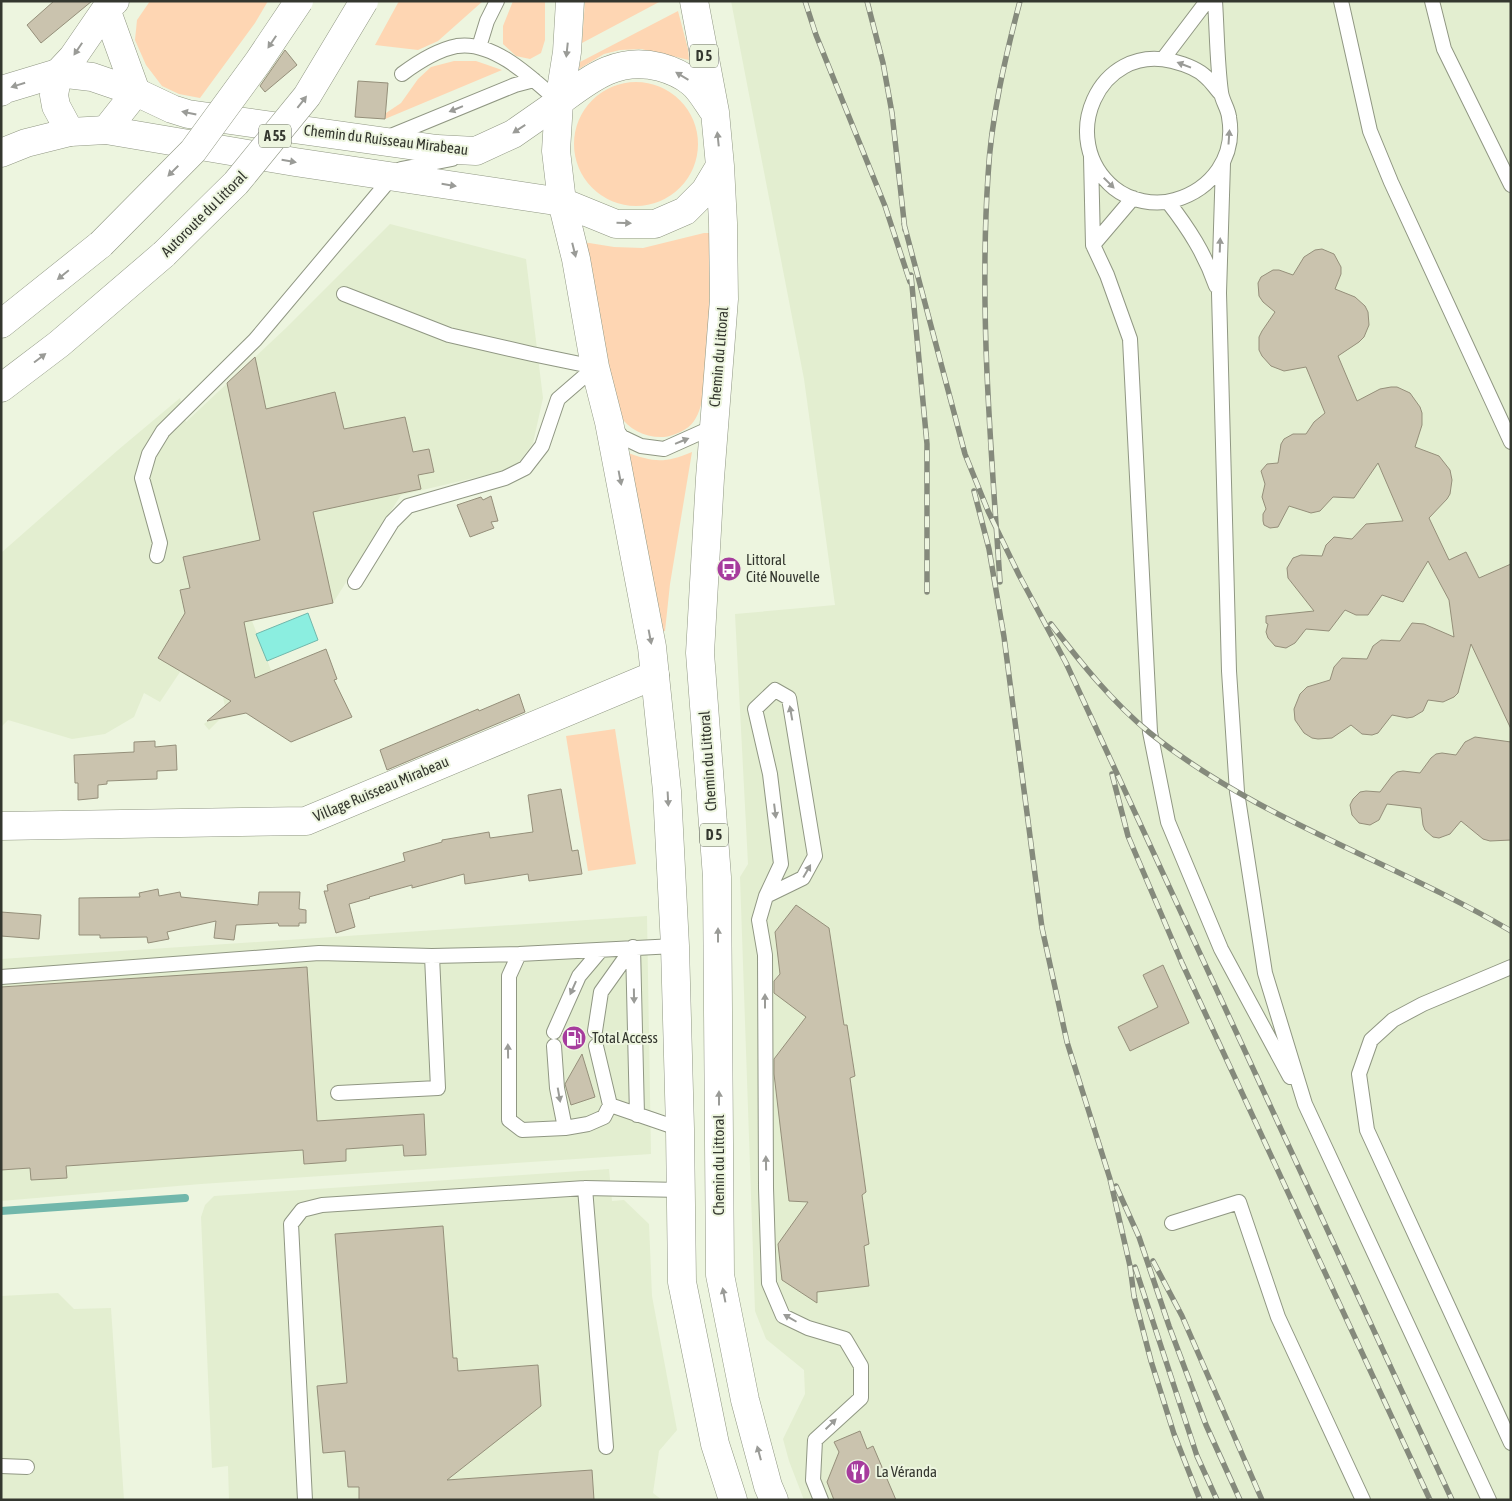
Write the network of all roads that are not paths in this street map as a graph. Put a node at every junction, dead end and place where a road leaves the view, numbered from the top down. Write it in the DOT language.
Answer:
graph roads {
  1 [pos="299,1"];
  2 [pos="364,1"];
  3 [pos="497,1"];
  4 [pos="570,1"];
  5 [pos="694,1"];
  6 [pos="1207,1"];
  7 [pos="1215,1"];
  8 [pos="1341,1"];
  9 [pos="1432,1"];
  10 [pos="110,5"];
  11 [pos="480,47"];
  12 [pos="1163,59"];
  13 [pos="58,73"];
  14 [pos="402,74"];
  15 [pos="534,80"];
  16 [pos="1,92"];
  17 [pos="136,92"];
  18 [pos="1221,94"];
  19 [pos="559,102"];
  20 [pos="715,112"];
  21 [pos="106,130"];
  22 [pos="70,132"];
  23 [pos="380,140"];
  24 [pos="476,151"];
  25 [pos="1,154"];
  26 [pos="1091,157"];
  27 [pos="1223,163"];
  28 [pos="720,166"];
  29 [pos="392,176"];
  30 [pos="1511,185"];
  31 [pos="1133,198"];
  32 [pos="562,202"];
  33 [pos="1168,202"];
  34 [pos="1093,245"];
  35 [pos="1218,293"];
  36 [pos="344,294"];
  37 [pos="1,324"];
  38 [pos="595,367"];
  39 [pos="1,388"];
  40 [pos="609,422"];
  41 [pos="713,427"];
  42 [pos="1511,442"];
  43 [pos="157,556"];
  44 [pos="355,582"];
  45 [pos="655,675"];
  46 [pos="1,826"];
  47 [pos="766,896"];
  48 [pos="675,946"];
  49 [pos="633,948"];
  50 [pos="601,950"];
  51 [pos="519,954"];
  52 [pos="432,956"];
  53 [pos="1507,972"];
  54 [pos="1,977"];
  55 [pos="595,1031"];
  56 [pos="554,1032"];
  57 [pos="554,1046"];
  58 [pos="596,1046"];
  59 [pos="338,1093"];
  60 [pos="1305,1104"];
  61 [pos="610,1105"];
  62 [pos="637,1115"];
  63 [pos="565,1128"];
  64 [pos="680,1129"];
  65 [pos="585,1188"];
  66 [pos="681,1190"];
  67 [pos="1172,1223"];
  68 [pos="1511,1443"];
  69 [pos="606,1447"];
  70 [pos="1,1466"];
  71 [pos="27,1467"];
  72 [pos="305,1500"];
  73 [pos="733,1500"];
  74 [pos="774,1500"];
  75 [pos="821,1500"];
  76 [pos="1363,1500"];
  77 [pos="1489,1500"];
  1 -- 37 [label="main road, one-way, bridge"];
  39 -- 2 [label="main road, Autoroute du Littoral / A 55, one-way, bridge"];
  3 -- 11 [label="lane"];
  4 -- 19 [label="main road, one-way"];
  5 -- 20 [label="main road, D 5"];
  6 -- 12 [label="lane"];
  7 -- 18 [label="lane"];
  8 -- 42 [label="lane"];
  9 -- 30 [label="lane"];
  10 -- 13 [label="main road, one-way"];
  10 -- 17 [label="main road"];
  11 -- 14 [label="lane"];
  11 -- 15 [label="lane"];
  18 -- 12 [label="lane, one-way"];
  12 -- 26 [label="lane"];
  13 -- 16 [label="main road, Chemin du Ruisseau Mirabeau, one-way"];
  13 -- 17 [label="main road, Chemin du Ruisseau Mirabeau"];
  13 -- 22 [label="main road"];
  15 -- 19 [label="lane"];
  15 -- 23 [label="lane, one-way"];
  17 -- 21 [label="main road"];
  23 -- 17 [label="main road, Chemin du Ruisseau Mirabeau, one-way"];
  27 -- 18 [label="lane, one-way"];
  20 -- 19 [label="main road, one-way"];
  19 -- 24 [label="main road, Chemin du Ruisseau Mirabeau, one-way"];
  19 -- 32 [label="main road"];
  28 -- 20 [label="main road, one-way"];
  21 -- 22 [label="main road"];
  21 -- 29 [label="main road, one-way"];
  22 -- 25 [label="main road"];
  23 -- 24 [label="main road, Chemin du Ruisseau Mirabeau"];
  24 -- 29 [label="lane"];
  26 -- 31 [label="lane, one-way"];
  26 -- 34 [label="lane"];
  27 -- 33 [label="lane"];
  35 -- 27 [label="lane, one-way"];
  32 -- 28 [label="main road, one-way"];
  28 -- 41 [label="main road, Chemin du Littoral / D 5"];
  29 -- 32 [label="main road, one-way"];
  29 -- 43 [label="lane"];
  31 -- 33 [label="lane"];
  31 -- 34 [label="lane"];
  32 -- 38 [label="main road, one-way"];
  33 -- 35 [label="lane"];
  34 -- 60 [label="lane"];
  35 -- 60 [label="lane"];
  36 -- 38 [label="lane"];
  38 -- 40 [label="main road"];
  38 -- 44 [label="lane"];
  40 -- 41 [label="lane, one-way"];
  40 -- 45 [label="main road, one-way"];
  74 -- 41 [label="main road, Chemin du Littoral / D 5, one-way"];
  45 -- 46 [label="main road, Village Ruisseau Mirabeau"];
  45 -- 48 [label="main road, one-way"];
  47 -- 47 [label="lane, one-way"];
  75 -- 47 [label="lane, one-way"];
  48 -- 49 [label="lane"];
  48 -- 64 [label="main road"];
  49 -- 50 [label="lane"];
  49 -- 55 [label="lane"];
  49 -- 62 [label="lane, one-way"];
  50 -- 51 [label="lane"];
  50 -- 56 [label="lane, one-way"];
  51 -- 52 [label="lane"];
  63 -- 51 [label="lane, one-way"];
  52 -- 54 [label="lane"];
  52 -- 59 [label="lane"];
  53 -- 68 [label="lane"];
  57 -- 63 [label="lane, one-way"];
  58 -- 61 [label="lane"];
  60 -- 77 [label="lane"];
  61 -- 62 [label="lane"];
  61 -- 63 [label="lane"];
  62 -- 64 [label="lane"];
  64 -- 66 [label="main road"];
  65 -- 66 [label="lane"];
  65 -- 69 [label="lane"];
  65 -- 72 [label="lane"];
  66 -- 73 [label="main road"];
  67 -- 76 [label="lane"];
  70 -- 71 [label="lane"];
}
